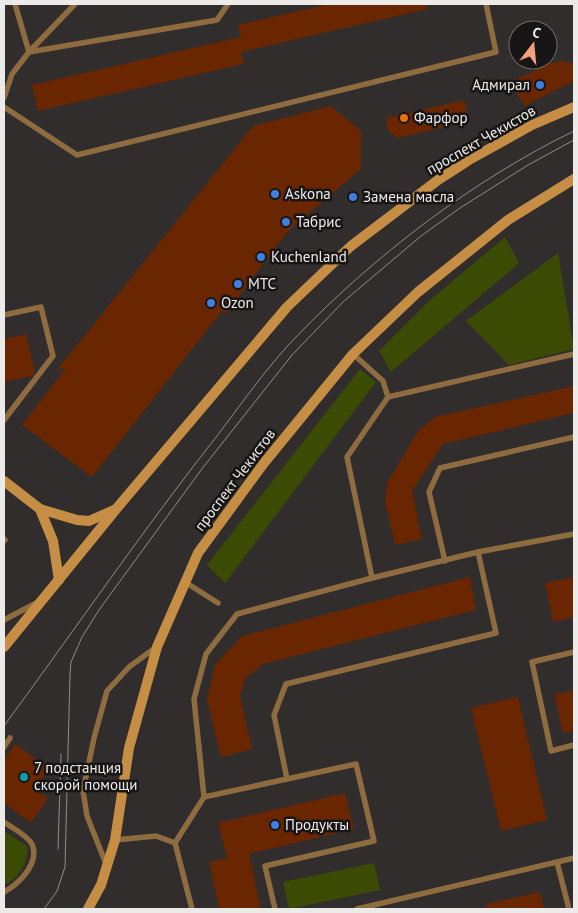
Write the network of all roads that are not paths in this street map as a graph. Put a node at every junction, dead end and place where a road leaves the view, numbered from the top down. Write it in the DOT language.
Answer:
graph roads {
  1 [pos="15,4"];
  2 [pos="75,4"];
  3 [pos="228,4"];
  4 [pos="486,4"];
  5 [pos="29,52"];
  6 [pos="4,98"];
  7 [pos="574,106"];
  8 [pos="4,107"];
  9 [pos="574,179"];
  10 [pos="4,315"];
  11 [pos="352,354"];
  12 [pos="574,354"];
  13 [pos="388,397"];
  14 [pos="4,420"];
  15 [pos="574,437"];
  16 [pos="4,481"];
  17 [pos="117,508"];
  18 [pos="40,509"];
  19 [pos="574,534"];
  20 [pos="478,552"];
  21 [pos="445,561"];
  22 [pos="372,578"];
  23 [pos="58,580"];
  24 [pos="185,582"];
  25 [pos="40,601"];
  26 [pos="218,603"];
  27 [pos="4,620"];
  28 [pos="4,647"];
  29 [pos="157,647"];
  30 [pos="574,652"];
  31 [pos="10,738"];
  32 [pos="574,745"];
  33 [pos="4,747"];
  34 [pos="287,780"];
  35 [pos="204,797"];
  36 [pos="4,822"];
  37 [pos="115,840"];
  38 [pos="176,843"];
  39 [pos="574,858"];
  40 [pos="558,862"];
  41 [pos="107,866"];
  42 [pos="4,892"];
  43 [pos="88,909"];
  44 [pos="192,909"];
  45 [pos="275,909"];
  46 [pos="357,909"];
  47 [pos="568,909"];
  1 -- 5 [label="lane"];
  2 -- 5 [label="lane"];
  3 -- 5 [label="lane"];
  4 -- 8 [label="lane"];
  5 -- 6 [label="lane"];
  7 -- 17 [label="main road, проспект Чекистов"];
  9 -- 11 [label="main road, проспект Чекистов"];
  10 -- 14 [label="lane"];
  11 -- 13 [label="lane"];
  11 -- 24 [label="main road, проспект Чекистов"];
  12 -- 13 [label="lane"];
  13 -- 22 [label="lane"];
  15 -- 21 [label="lane"];
  16 -- 18 [label="main road"];
  17 -- 18 [label="main road"];
  17 -- 23 [label="main road, проспект Чекистов"];
  18 -- 23 [label="main road"];
  19 -- 20 [label="lane"];
  20 -- 21 [label="lane"];
  20 -- 34 [label="lane"];
  21 -- 22 [label="lane"];
  22 -- 35 [label="lane"];
  23 -- 25 [label="main road, проспект Чекистов"];
  24 -- 26 [label="lane"];
  24 -- 29 [label="main road, проспект Чекистов"];
  25 -- 27 [label="lane"];
  25 -- 28 [label="main road, проспект Чекистов"];
  29 -- 37 [label="main road, проспект Чекистов"];
  29 -- 41 [label="lane"];
  30 -- 32 [label="lane"];
  31 -- 33 [label="lane"];
  34 -- 35 [label="lane"];
  34 -- 45 [label="lane"];
  35 -- 38 [label="lane"];
  36 -- 42 [label="lane"];
  37 -- 38 [label="lane"];
  37 -- 41 [label="main road, проспект Чекистов"];
  38 -- 44 [label="lane"];
  39 -- 40 [label="lane"];
  40 -- 46 [label="lane"];
  40 -- 47 [label="lane"];
  41 -- 43 [label="main road, проспект Чекистов"];
}
